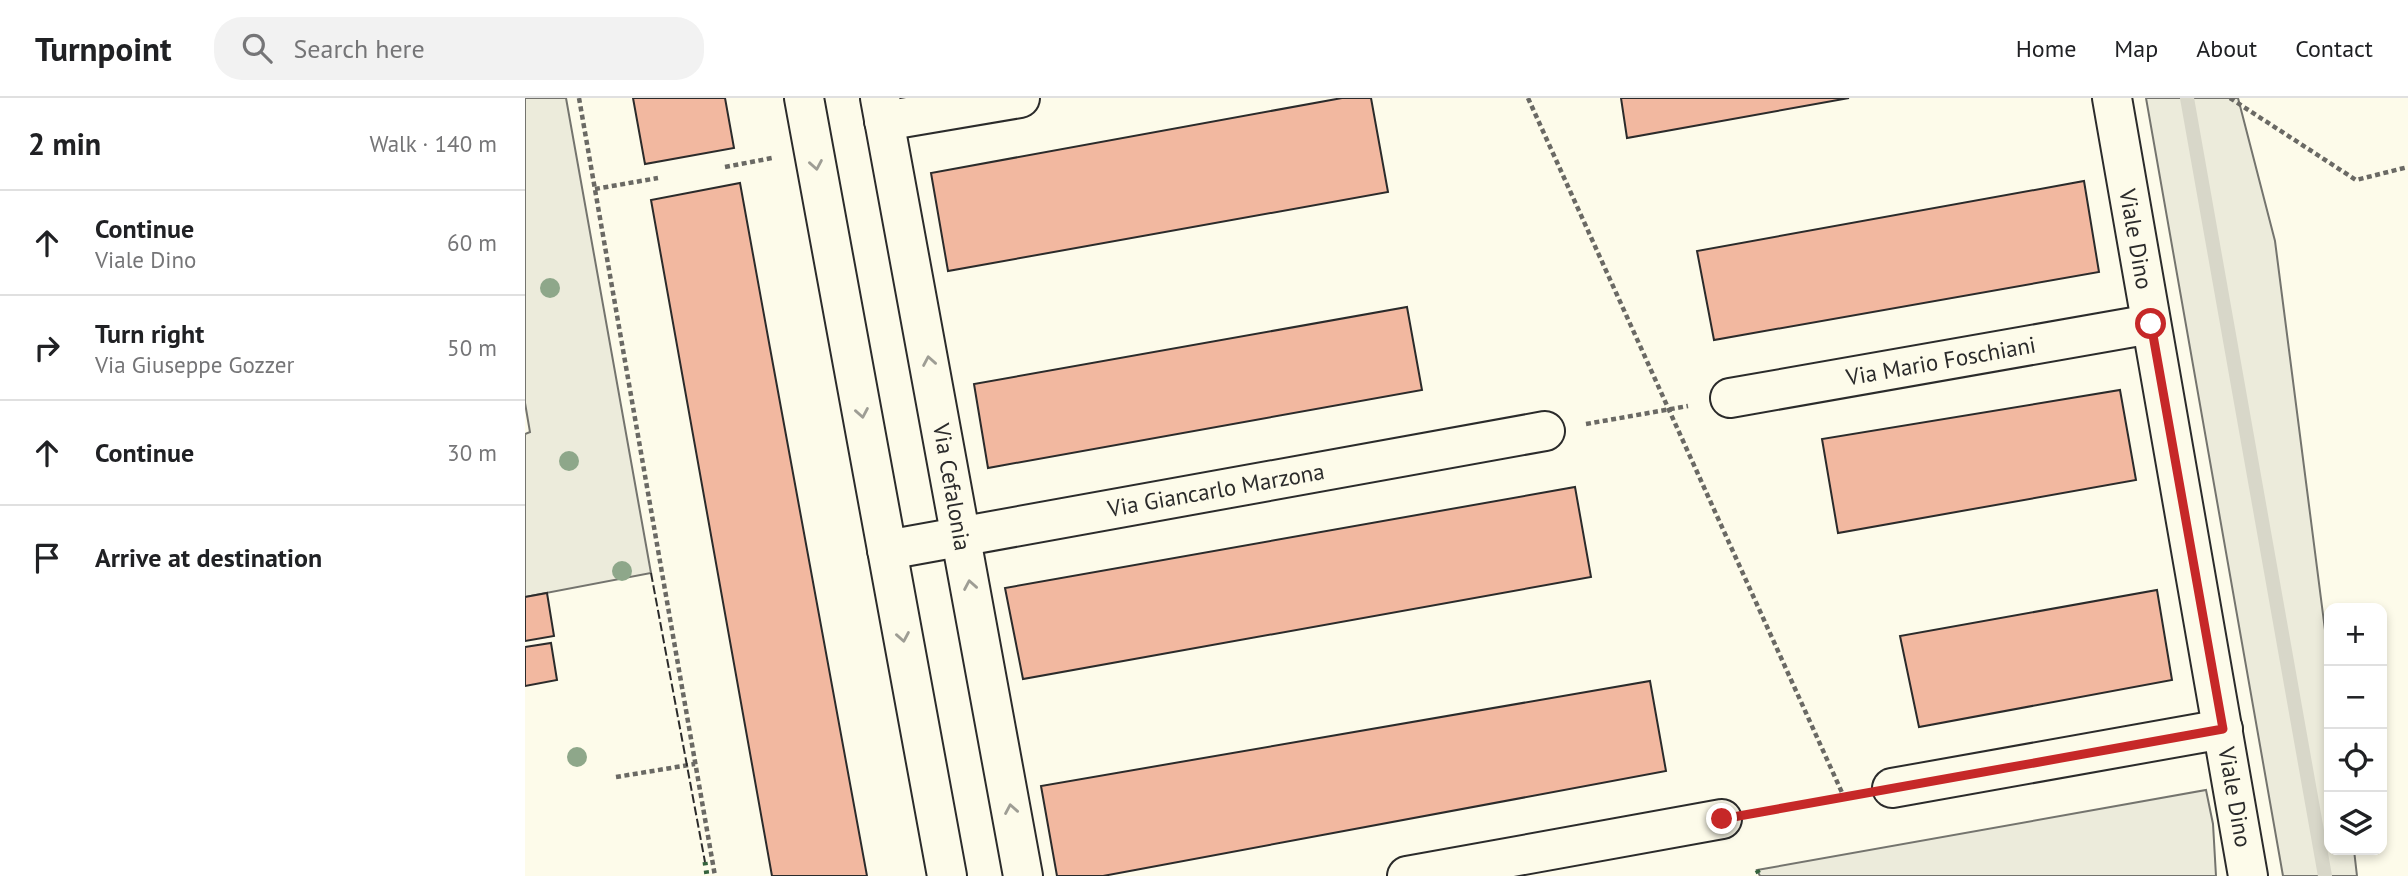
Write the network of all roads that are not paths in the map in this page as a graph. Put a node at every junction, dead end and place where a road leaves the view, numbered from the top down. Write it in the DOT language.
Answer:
graph roads {
  1 [pos="804,98"];
  2 [pos="1020,98"];
  3 [pos="2112,98"];
  4 [pos="882,109"];
  5 [pos="2151,324"];
  6 [pos="1730,398"];
  7 [pos="1545,431"];
  8 [pos="961,537"];
  9 [pos="887,550"];
  10 [pos="2223,729"];
  11 [pos="1892,788"];
  12 [pos="1722,819"];
  13 [pos="947,876"];
  14 [pos="1023,876"];
  15 [pos="1407,876"];
  16 [pos="2248,876"];
  1 -- 9 [label="street, one-way"];
  2 -- 4 [label="street"];
  3 -- 5 [label="street, Viale Dino"];
  8 -- 4 [label="street, Via Cefalonia, one-way"];
  5 -- 6 [label="street, Via Mario Foschiani"];
  5 -- 10 [label="street, Viale Dino"];
  7 -- 8 [label="street, Via Giancarlo Marzona"];
  8 -- 9 [label="street, Via Giancarlo Marzona"];
  14 -- 8 [label="street, Via Cefalonia, one-way"];
  9 -- 13 [label="street, one-way"];
  10 -- 11 [label="street"];
  10 -- 16 [label="street, Viale Dino"];
  12 -- 15 [label="street"];
}
